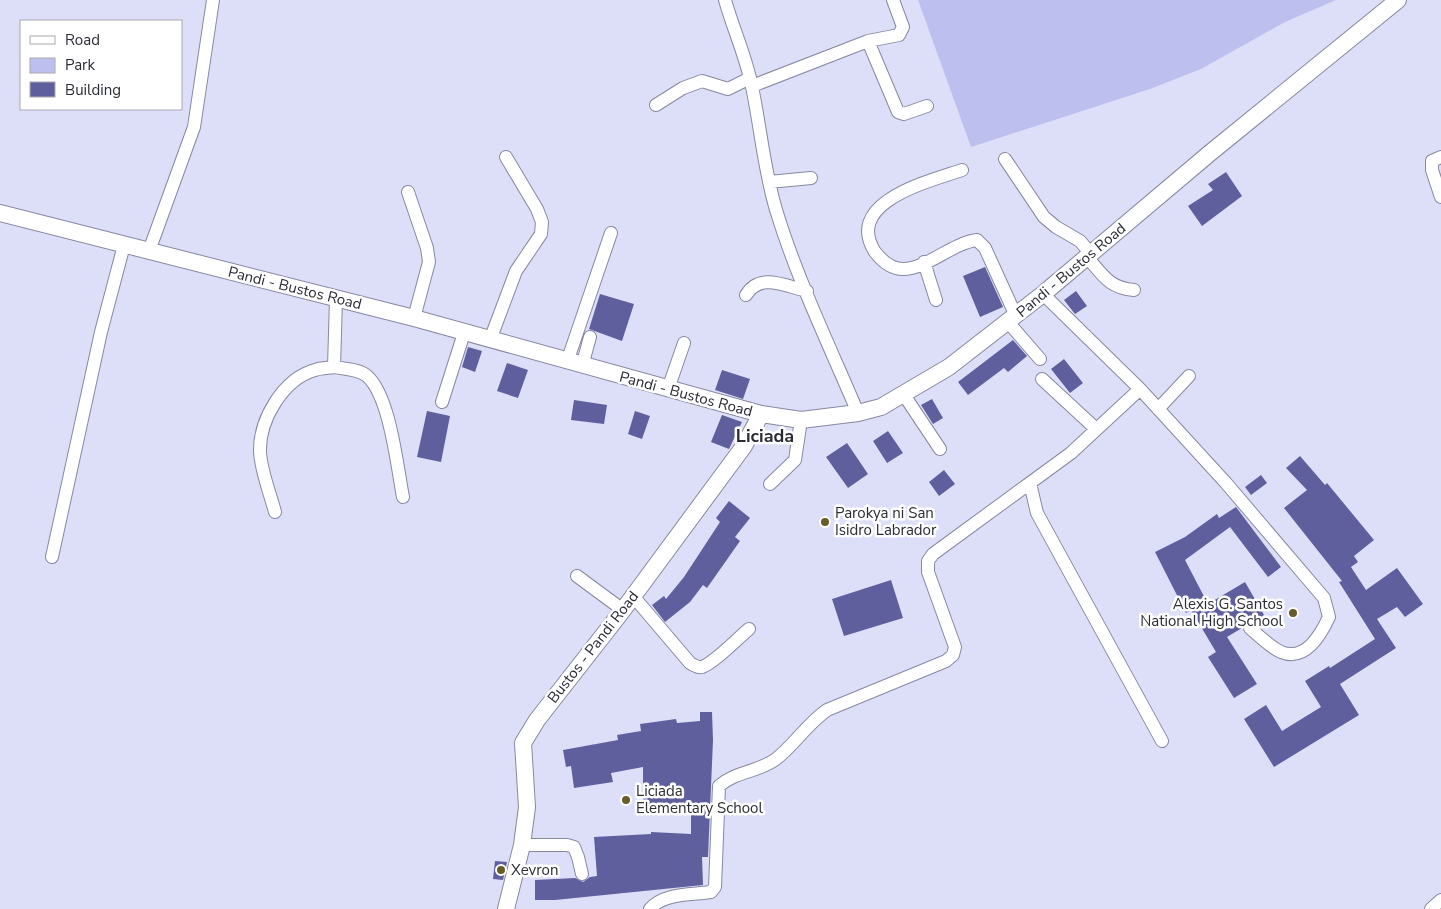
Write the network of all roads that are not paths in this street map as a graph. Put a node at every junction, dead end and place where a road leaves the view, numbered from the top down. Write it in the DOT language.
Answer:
graph roads {
  1 [pos="213,0"];
  2 [pos="725,0"];
  3 [pos="893,0"];
  4 [pos="1389,3"];
  5 [pos="868,41"];
  6 [pos="751,82"];
  7 [pos="656,105"];
  8 [pos="926,106"];
  9 [pos="1441,156"];
  10 [pos="506,157"];
  11 [pos="1005,158"];
  12 [pos="962,170"];
  13 [pos="811,178"];
  14 [pos="769,182"];
  15 [pos="408,192"];
  16 [pos="1441,198"];
  17 [pos="0,213"];
  18 [pos="611,233"];
  19 [pos="124,245"];
  20 [pos="149,251"];
  21 [pos="1089,255"];
  22 [pos="924,262"];
  23 [pos="1134,290"];
  24 [pos="807,291"];
  25 [pos="1043,294"];
  26 [pos="746,295"];
  27 [pos="336,299"];
  28 [pos="936,300"];
  29 [pos="414,318"];
  30 [pos="1012,319"];
  31 [pos="464,332"];
  32 [pos="590,337"];
  33 [pos="490,340"];
  34 [pos="684,343"];
  35 [pos="1040,359"];
  36 [pos="575,364"];
  37 [pos="334,367"];
  38 [pos="1189,376"];
  39 [pos="1042,379"];
  40 [pos="668,389"];
  41 [pos="1140,389"];
  42 [pos="904,395"];
  43 [pos="442,402"];
  44 [pos="1158,409"];
  45 [pos="858,413"];
  46 [pos="762,414"];
  47 [pos="801,420"];
  48 [pos="1096,428"];
  49 [pos="940,449"];
  50 [pos="1030,483"];
  51 [pos="770,484"];
  52 [pos="403,497"];
  53 [pos="274,512"];
  54 [pos="52,557"];
  55 [pos="576,576"];
  56 [pos="633,596"];
  57 [pos="623,610"];
  58 [pos="1250,628"];
  59 [pos="749,629"];
  60 [pos="1162,741"];
  61 [pos="522,845"];
  62 [pos="582,874"];
  63 [pos="1441,900"];
  64 [pos="506,909"];
  65 [pos="650,909"];
  66 [pos="1431,909"];
  1 -- 20 [label="street"];
  2 -- 6 [label="street"];
  3 -- 5 [label="street"];
  4 -- 21 [label="main road, Pandi - Bustos Road"];
  5 -- 6 [label="street"];
  5 -- 8 [label="street"];
  6 -- 7 [label="street"];
  6 -- 14 [label="street"];
  9 -- 16 [label="street"];
  10 -- 33 [label="street"];
  11 -- 21 [label="street"];
  12 -- 22 [label="street"];
  13 -- 14 [label="street"];
  14 -- 24 [label="street"];
  15 -- 29 [label="street"];
  17 -- 19 [label="main road, Pandi - Bustos Road"];
  18 -- 36 [label="street"];
  19 -- 20 [label="main road, Pandi - Bustos Road"];
  19 -- 54 [label="street"];
  20 -- 27 [label="main road, Pandi - Bustos Road"];
  21 -- 23 [label="street"];
  21 -- 25 [label="main road, Pandi - Bustos Road"];
  22 -- 28 [label="street"];
  22 -- 30 [label="street"];
  24 -- 26 [label="street"];
  24 -- 45 [label="street"];
  25 -- 30 [label="main road, Pandi - Bustos Road"];
  25 -- 41 [label="street"];
  27 -- 29 [label="main road, Pandi - Bustos Road"];
  27 -- 37 [label="street"];
  29 -- 31 [label="main road, Pandi - Bustos Road"];
  30 -- 35 [label="street"];
  30 -- 42 [label="main road, Pandi - Bustos Road"];
  31 -- 33 [label="main road, Pandi - Bustos Road"];
  31 -- 43 [label="street"];
  32 -- 36 [label="street"];
  33 -- 36 [label="main road, Pandi - Bustos Road"];
  34 -- 40 [label="street"];
  36 -- 40 [label="main road, Pandi - Bustos Road"];
  37 -- 52 [label="street"];
  37 -- 53 [label="street"];
  38 -- 44 [label="street"];
  39 -- 48 [label="street"];
  40 -- 46 [label="main road, Pandi - Bustos Road"];
  41 -- 44 [label="street"];
  41 -- 48 [label="street"];
  42 -- 45 [label="main road, Pandi - Bustos Road"];
  42 -- 49 [label="street"];
  44 -- 58 [label="street"];
  45 -- 47 [label="main road, Pandi - Bustos Road"];
  46 -- 47 [label="main road, Pandi - Bustos Road"];
  46 -- 56 [label="main road, Bustos - Pandi Road"];
  47 -- 51 [label="street"];
  48 -- 50 [label="street"];
  50 -- 60 [label="street"];
  50 -- 65 [label="street"];
  55 -- 57 [label="street"];
  56 -- 57 [label="main road, Bustos - Pandi Road"];
  56 -- 59 [label="street"];
  57 -- 61 [label="main road, Bustos - Pandi Road"];
  61 -- 62 [label="street"];
  61 -- 64 [label="main road, Bustos - Pandi Road"];
  63 -- 66 [label="street"];
}
